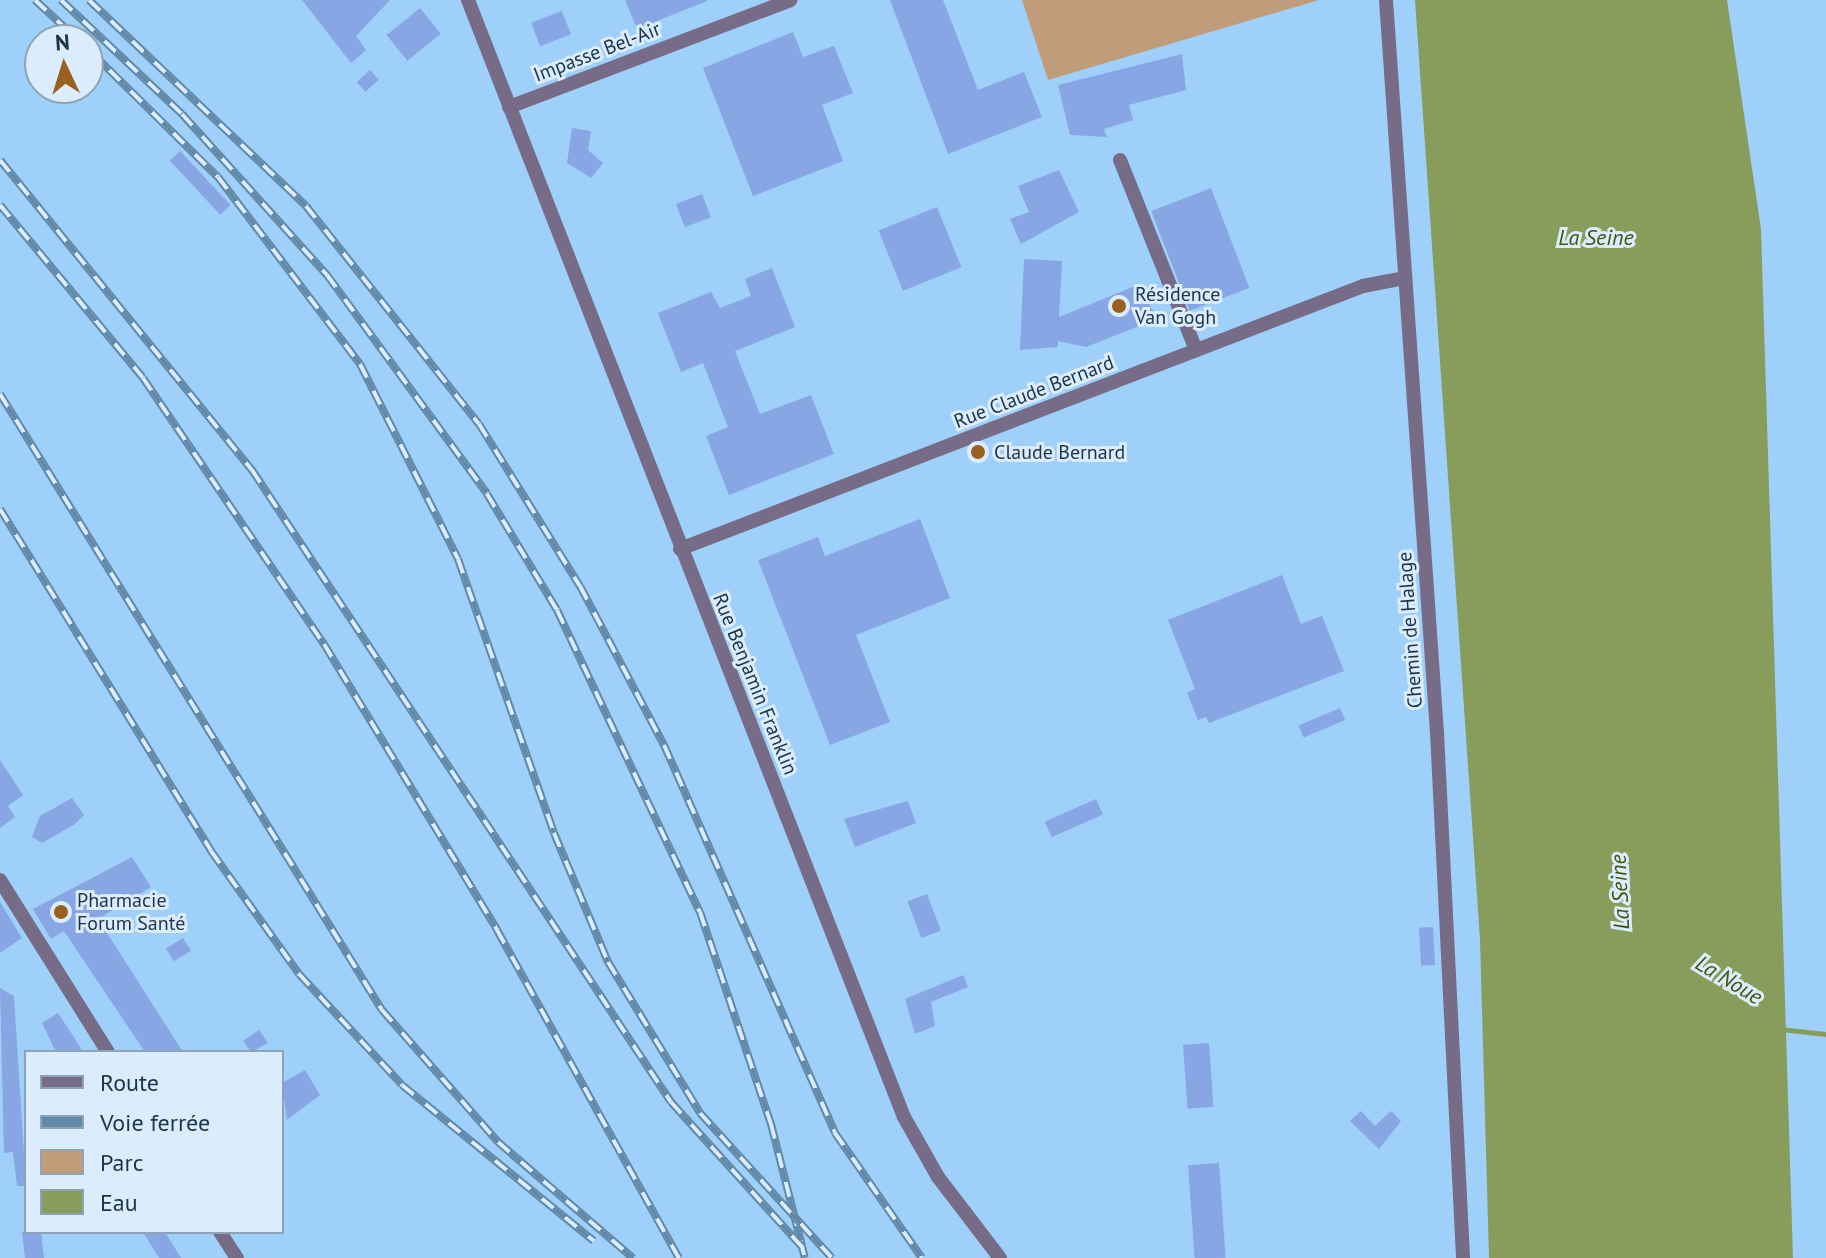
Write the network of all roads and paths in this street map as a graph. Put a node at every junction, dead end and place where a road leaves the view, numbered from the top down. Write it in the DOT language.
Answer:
graph roads {
  1 [pos="468,0"];
  2 [pos="790,0"];
  3 [pos="1386,0"];
  4 [pos="509,107"];
  5 [pos="1120,160"];
  6 [pos="1405,278"];
  7 [pos="1196,350"];
  8 [pos="680,549"];
  9 [pos="0,880"];
  10 [pos="107,1050"];
  11 [pos="221,1234"];
  12 [pos="237,1258"];
  13 [pos="1000,1258"];
  14 [pos="1463,1258"];
  1 -- 4 [label="street, Rue Benjamin Franklin"];
  2 -- 4 [label="street, Impasse Bel-Air"];
  3 -- 6 [label="street, Chemin de Halage"];
  4 -- 8 [label="street, Rue Benjamin Franklin"];
  5 -- 7 [label="street"];
  6 -- 7 [label="street, Rue Claude Bernard"];
  6 -- 14 [label="street, Chemin de Halage"];
  7 -- 8 [label="street, Rue Claude Bernard"];
  8 -- 13 [label="street, Rue Benjamin Franklin"];
  9 -- 10 [label="street"];
  11 -- 12 [label="street"];
}
